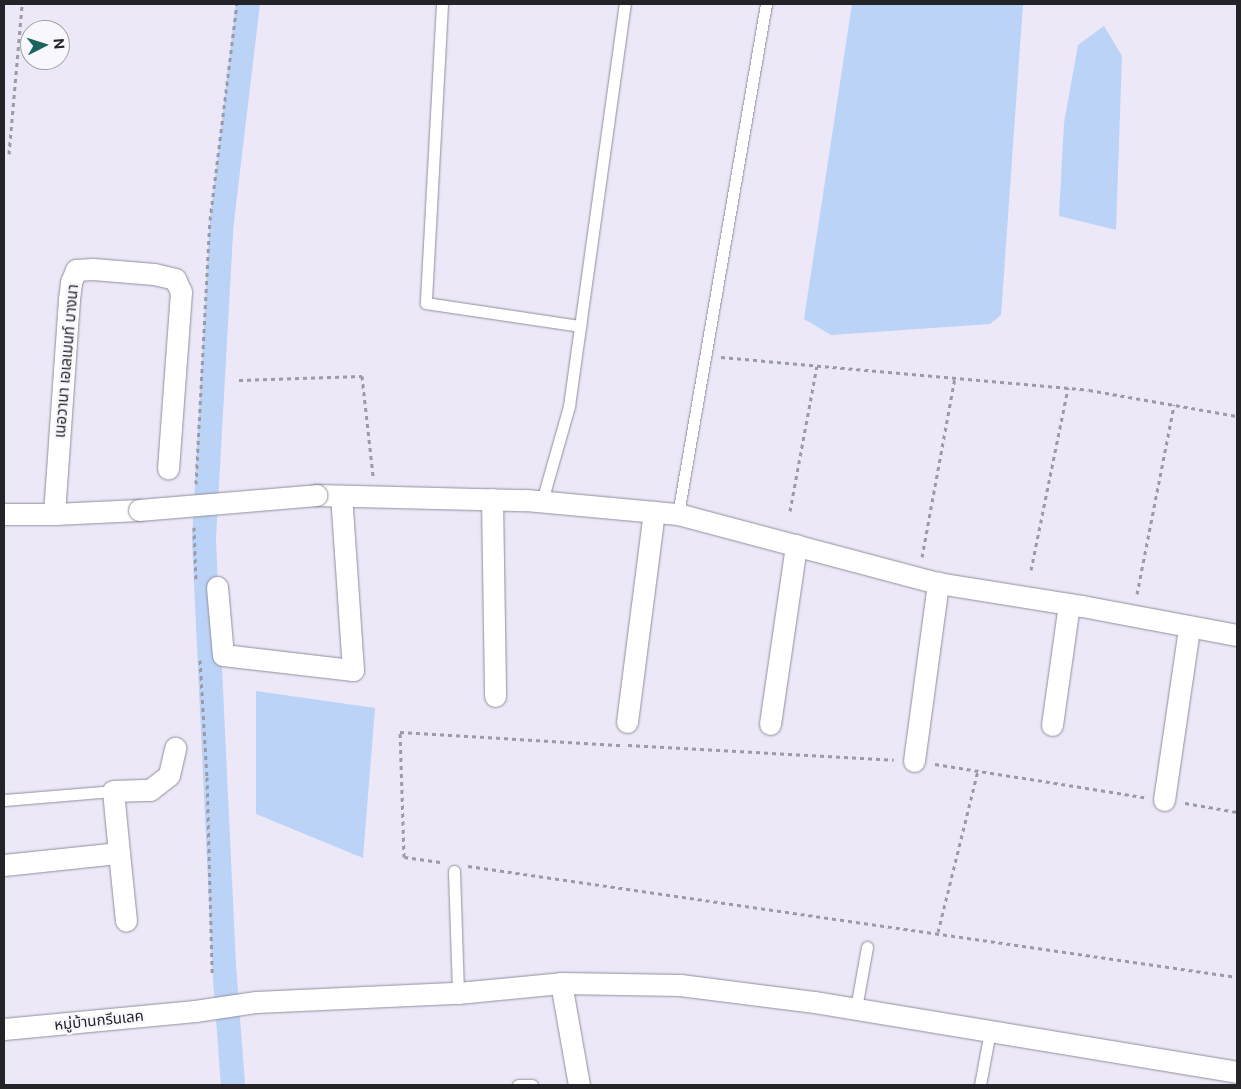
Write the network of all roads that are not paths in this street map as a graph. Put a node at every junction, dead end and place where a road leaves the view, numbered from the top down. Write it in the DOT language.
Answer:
graph roads {
  1 [pos="442,4"];
  2 [pos="625,4"];
  3 [pos="766,4"];
  4 [pos="580,326"];
  5 [pos="168,469"];
  6 [pos="341,496"];
  7 [pos="492,499"];
  8 [pos="542,501"];
  9 [pos="654,512"];
  10 [pos="4,514"];
  11 [pos="54,514"];
  12 [pos="678,514"];
  13 [pos="796,545"];
  14 [pos="938,583"];
  15 [pos="216,587"];
  16 [pos="1069,604"];
  17 [pos="1189,628"];
  18 [pos="1237,635"];
  19 [pos="495,696"];
  20 [pos="627,722"];
  21 [pos="770,724"];
  22 [pos="1052,725"];
  23 [pos="175,748"];
  24 [pos="914,761"];
  25 [pos="113,791"];
  26 [pos="4,800"];
  27 [pos="1164,800"];
  28 [pos="118,853"];
  29 [pos="4,866"];
  30 [pos="459,868"];
  31 [pos="126,921"];
  32 [pos="867,947"];
  33 [pos="561,983"];
  34 [pos="458,993"];
  35 [pos="856,1008"];
  36 [pos="4,1030"];
  37 [pos="990,1031"];
  38 [pos="1237,1072"];
  39 [pos="518,1084"];
  40 [pos="532,1085"];
  41 [pos="579,1085"];
  42 [pos="980,1085"];
  1 -- 4 [label="lane"];
  2 -- 4 [label="lane"];
  3 -- 12 [label="lane"];
  4 -- 8 [label="lane"];
  5 -- 11 [label="street, เนอวานา เอเลเมนท์ บางนา"];
  6 -- 7 [label="street"];
  6 -- 11 [label="street, bridge"];
  6 -- 15 [label="street"];
  7 -- 8 [label="street"];
  7 -- 19 [label="street"];
  8 -- 9 [label="street"];
  9 -- 12 [label="street"];
  9 -- 20 [label="street"];
  10 -- 11 [label="street"];
  12 -- 13 [label="street"];
  13 -- 14 [label="street"];
  13 -- 21 [label="street"];
  14 -- 16 [label="street"];
  14 -- 24 [label="street"];
  16 -- 17 [label="street"];
  16 -- 22 [label="street"];
  17 -- 18 [label="street"];
  17 -- 27 [label="street"];
  23 -- 25 [label="street"];
  25 -- 26 [label="lane"];
  25 -- 28 [label="street"];
  28 -- 29 [label="street"];
  28 -- 31 [label="street"];
  30 -- 34 [label="lane"];
  32 -- 35 [label="lane"];
  33 -- 34 [label="street, หมู่บ้านกรีนเลค"];
  33 -- 35 [label="street, หมู่บ้านกรีนเลค"];
  33 -- 41 [label="street"];
  34 -- 36 [label="street, หมู่บ้านกรีนเลค"];
  35 -- 37 [label="street, หมู่บ้านกรีนเลค"];
  37 -- 38 [label="street, หมู่บ้านกรีนเลค"];
  37 -- 42 [label="lane"];
  39 -- 40 [label="lane"];
}
